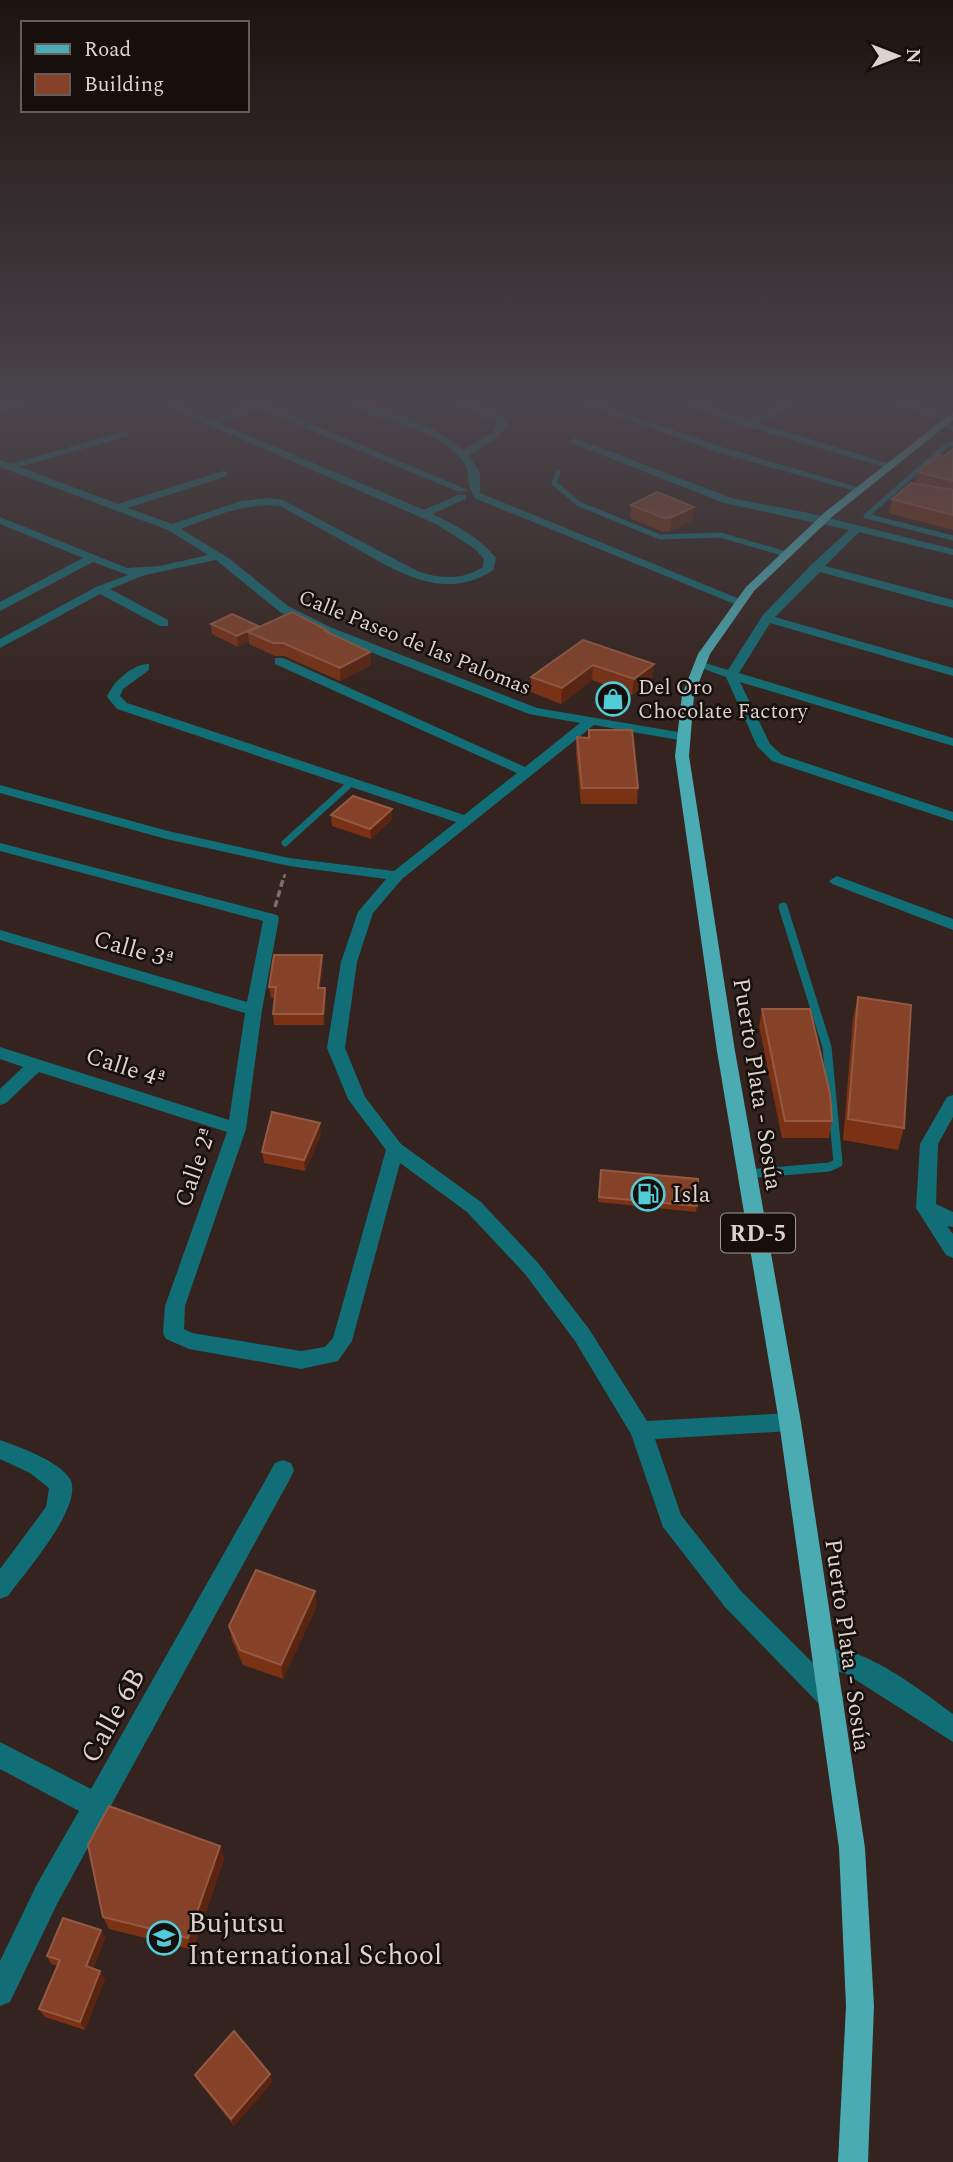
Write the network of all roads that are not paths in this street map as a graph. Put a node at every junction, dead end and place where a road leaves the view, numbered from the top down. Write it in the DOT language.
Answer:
graph roads {
  1 [pos="109,505"];
  2 [pos="127,505"];
  3 [pos="242,505"];
  4 [pos="286,505"];
  5 [pos="402,505"];
  6 [pos="441,505"];
  7 [pos="506,505"];
  8 [pos="581,505"];
  9 [pos="749,505"];
  10 [pos="840,505"];
  11 [pos="879,505"];
  12 [pos="117,508"];
  13 [pos="423,514"];
  14 [pos="823,519"];
  15 [pos="0,520"];
  16 [pos="172,528"];
  17 [pos="858,528"];
  18 [pos="953,538"];
  19 [pos="953,552"];
  20 [pos="786,554"];
  21 [pos="217,556"];
  22 [pos="90,559"];
  23 [pos="816,568"];
  24 [pos="144,573"];
  25 [pos="100,589"];
  26 [pos="741,603"];
  27 [pos="953,604"];
  28 [pos="0,607"];
  29 [pos="767,618"];
  30 [pos="164,623"];
  31 [pos="0,644"];
  32 [pos="278,661"];
  33 [pos="699,665"];
  34 [pos="145,667"];
  35 [pos="953,671"];
  36 [pos="731,675"];
  37 [pos="591,721"];
  38 [pos="684,737"];
  39 [pos="953,742"];
  40 [pos="526,772"];
  41 [pos="352,782"];
  42 [pos="0,789"];
  43 [pos="953,817"];
  44 [pos="465,820"];
  45 [pos="285,843"];
  46 [pos="0,846"];
  47 [pos="397,876"];
  48 [pos="837,881"];
  49 [pos="783,907"];
  50 [pos="953,925"];
  51 [pos="0,934"];
  52 [pos="254,1010"];
  53 [pos="0,1053"];
  54 [pos="36,1064"];
  55 [pos="0,1099"];
  56 [pos="953,1101"];
  57 [pos="237,1129"];
  58 [pos="395,1149"];
  59 [pos="747,1174"];
  60 [pos="926,1209"];
  61 [pos="953,1220"];
  62 [pos="953,1250"];
  63 [pos="790,1422"];
  64 [pos="641,1431"];
  65 [pos="0,1449"];
  66 [pos="283,1470"];
  67 [pos="0,1588"];
  68 [pos="825,1659"];
  69 [pos="831,1698"];
  70 [pos="953,1728"];
  71 [pos="0,1755"];
  72 [pos="97,1806"];
  73 [pos="0,1993"];
  74 [pos="853,2162"];
  1 -- 12 [label="street, Calle Paseo de las Palomas"];
  2 -- 12 [label="street"];
  3 -- 16 [label="street"];
  4 -- 13 [label="street"];
  5 -- 13 [label="street"];
  6 -- 13 [label="street"];
  7 -- 26 [label="street"];
  8 -- 20 [label="lane"];
  9 -- 14 [label="street"];
  10 -- 14 [label="main road, Puerto Plata - Sosúa / RD-5"];
  11 -- 18 [label="lane"];
  12 -- 16 [label="street, Calle Paseo de las Palomas"];
  14 -- 17 [label="street"];
  14 -- 20 [label="main road, Puerto Plata - Sosúa / RD-5"];
  15 -- 22 [label="street"];
  16 -- 21 [label="street, Calle Paseo de las Palomas"];
  17 -- 19 [label="street"];
  17 -- 23 [label="street"];
  20 -- 26 [label="main road, Puerto Plata - Sosúa / RD-5"];
  21 -- 24 [label="street"];
  21 -- 37 [label="street, Calle Paseo de las Palomas"];
  22 -- 24 [label="street"];
  22 -- 28 [label="street"];
  23 -- 27 [label="street"];
  23 -- 29 [label="street"];
  24 -- 25 [label="street"];
  25 -- 30 [label="street"];
  25 -- 31 [label="street"];
  26 -- 33 [label="main road, Puerto Plata - Sosúa / RD-5"];
  29 -- 35 [label="street"];
  29 -- 36 [label="street"];
  32 -- 40 [label="street"];
  33 -- 36 [label="street"];
  33 -- 38 [label="main road, Puerto Plata - Sosúa / RD-5"];
  34 -- 41 [label="street"];
  36 -- 39 [label="street"];
  36 -- 43 [label="street"];
  37 -- 38 [label="street, Calle Paseo de las Palomas"];
  37 -- 40 [label="street"];
  38 -- 59 [label="main road, Puerto Plata - Sosúa / RD-5"];
  40 -- 44 [label="street"];
  41 -- 44 [label="street"];
  41 -- 45 [label="lane"];
  42 -- 47 [label="street"];
  44 -- 47 [label="street"];
  46 -- 52 [label="street, Calle 2ª"];
  47 -- 58 [label="street"];
  48 -- 50 [label="street"];
  49 -- 59 [label="lane"];
  51 -- 52 [label="street, Calle 3ª"];
  52 -- 57 [label="street, Calle 2ª"];
  53 -- 54 [label="street, Calle 4ª"];
  54 -- 55 [label="street"];
  54 -- 57 [label="street, Calle 4ª"];
  56 -- 60 [label="street"];
  57 -- 58 [label="street, Calle 2ª"];
  58 -- 64 [label="street"];
  59 -- 63 [label="main road, Puerto Plata - Sosúa / RD-5"];
  60 -- 61 [label="street"];
  60 -- 62 [label="street"];
  63 -- 64 [label="street"];
  63 -- 68 [label="main road, Puerto Plata - Sosúa / RD-5"];
  64 -- 69 [label="street"];
  65 -- 67 [label="street"];
  66 -- 72 [label="street, Calle 6B"];
  68 -- 69 [label="main road, Puerto Plata - Sosúa / RD-5"];
  68 -- 70 [label="street"];
  69 -- 74 [label="main road, Puerto Plata - Sosúa / RD-5"];
  71 -- 72 [label="street"];
  72 -- 73 [label="street, Calle 6B"];
}
